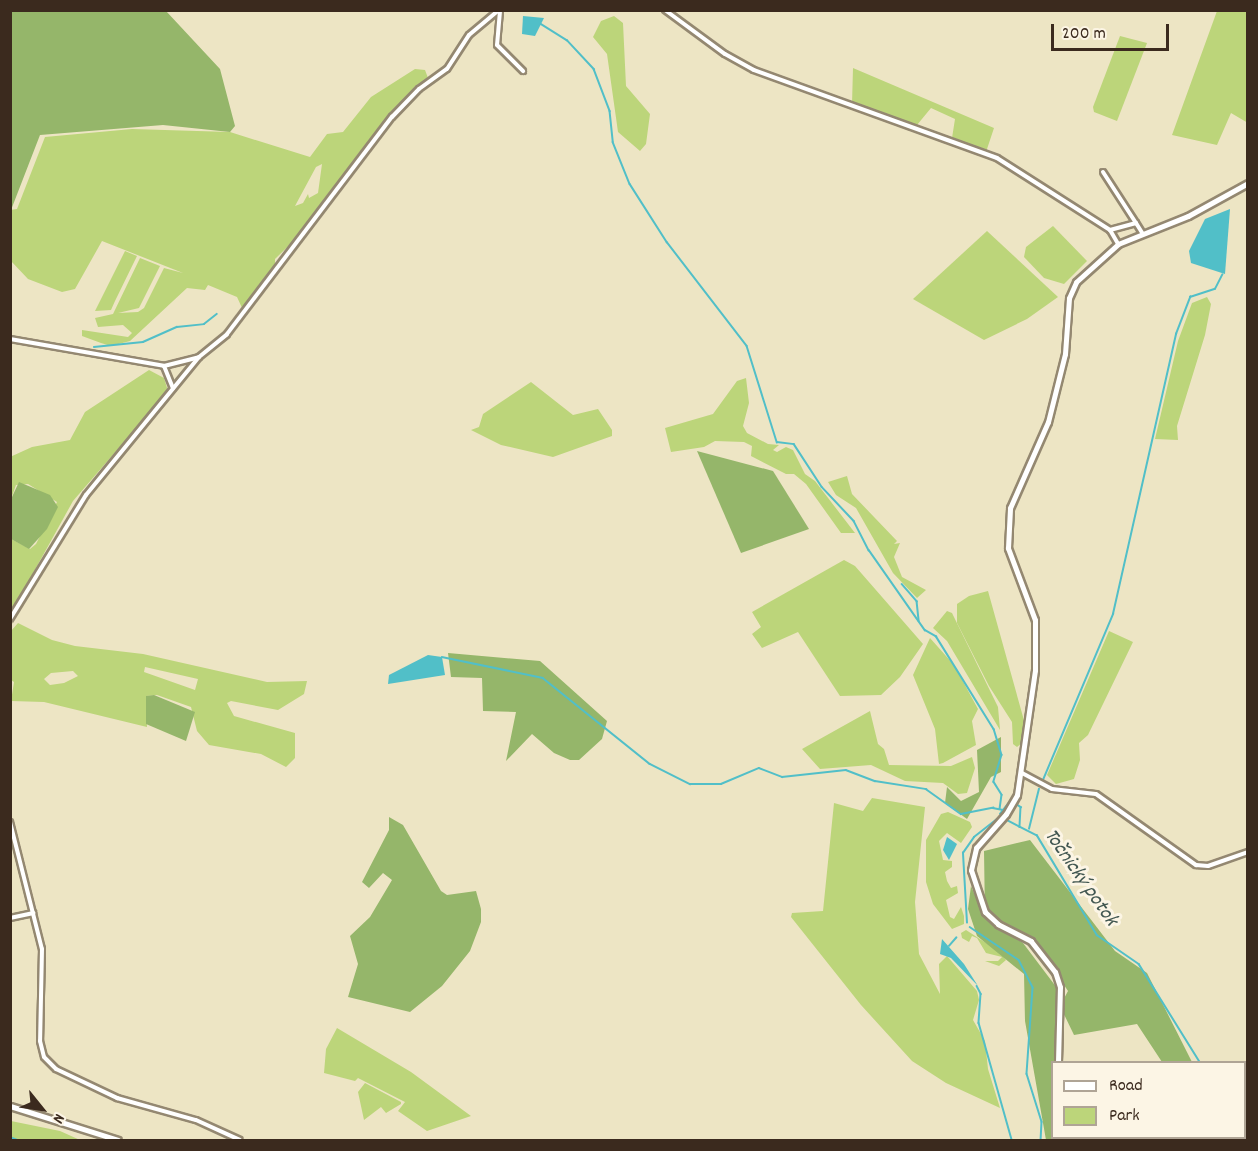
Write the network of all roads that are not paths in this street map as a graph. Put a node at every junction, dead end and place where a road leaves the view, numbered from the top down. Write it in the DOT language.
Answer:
graph roads {
  1 [pos="500,10"];
  2 [pos="665,10"];
  3 [pos="523,71"];
  4 [pos="1103,172"];
  5 [pos="1248,183"];
  6 [pos="1136,223"];
  7 [pos="1110,230"];
  8 [pos="1143,234"];
  9 [pos="1118,244"];
  10 [pos="10,339"];
  11 [pos="199,357"];
  12 [pos="164,366"];
  13 [pos="173,388"];
  14 [pos="10,619"];
  15 [pos="1022,773"];
  16 [pos="10,822"];
  17 [pos="1248,852"];
  18 [pos="33,913"];
  19 [pos="10,918"];
  20 [pos="1058,1061"];
  21 [pos="10,1106"];
  22 [pos="118,1140"];
  23 [pos="240,1140"];
  1 -- 3 [label="street"];
  1 -- 11 [label="street"];
  2 -- 7 [label="street"];
  4 -- 6 [label="street"];
  5 -- 8 [label="street"];
  6 -- 7 [label="street"];
  6 -- 8 [label="street"];
  7 -- 9 [label="street"];
  8 -- 9 [label="street"];
  9 -- 15 [label="street"];
  10 -- 12 [label="street"];
  11 -- 12 [label="street"];
  11 -- 13 [label="street"];
  12 -- 13 [label="street"];
  13 -- 14 [label="street"];
  15 -- 17 [label="street"];
  15 -- 20 [label="street"];
  16 -- 18 [label="street"];
  18 -- 19 [label="street"];
  18 -- 23 [label="street"];
  21 -- 22 [label="street"];
}
